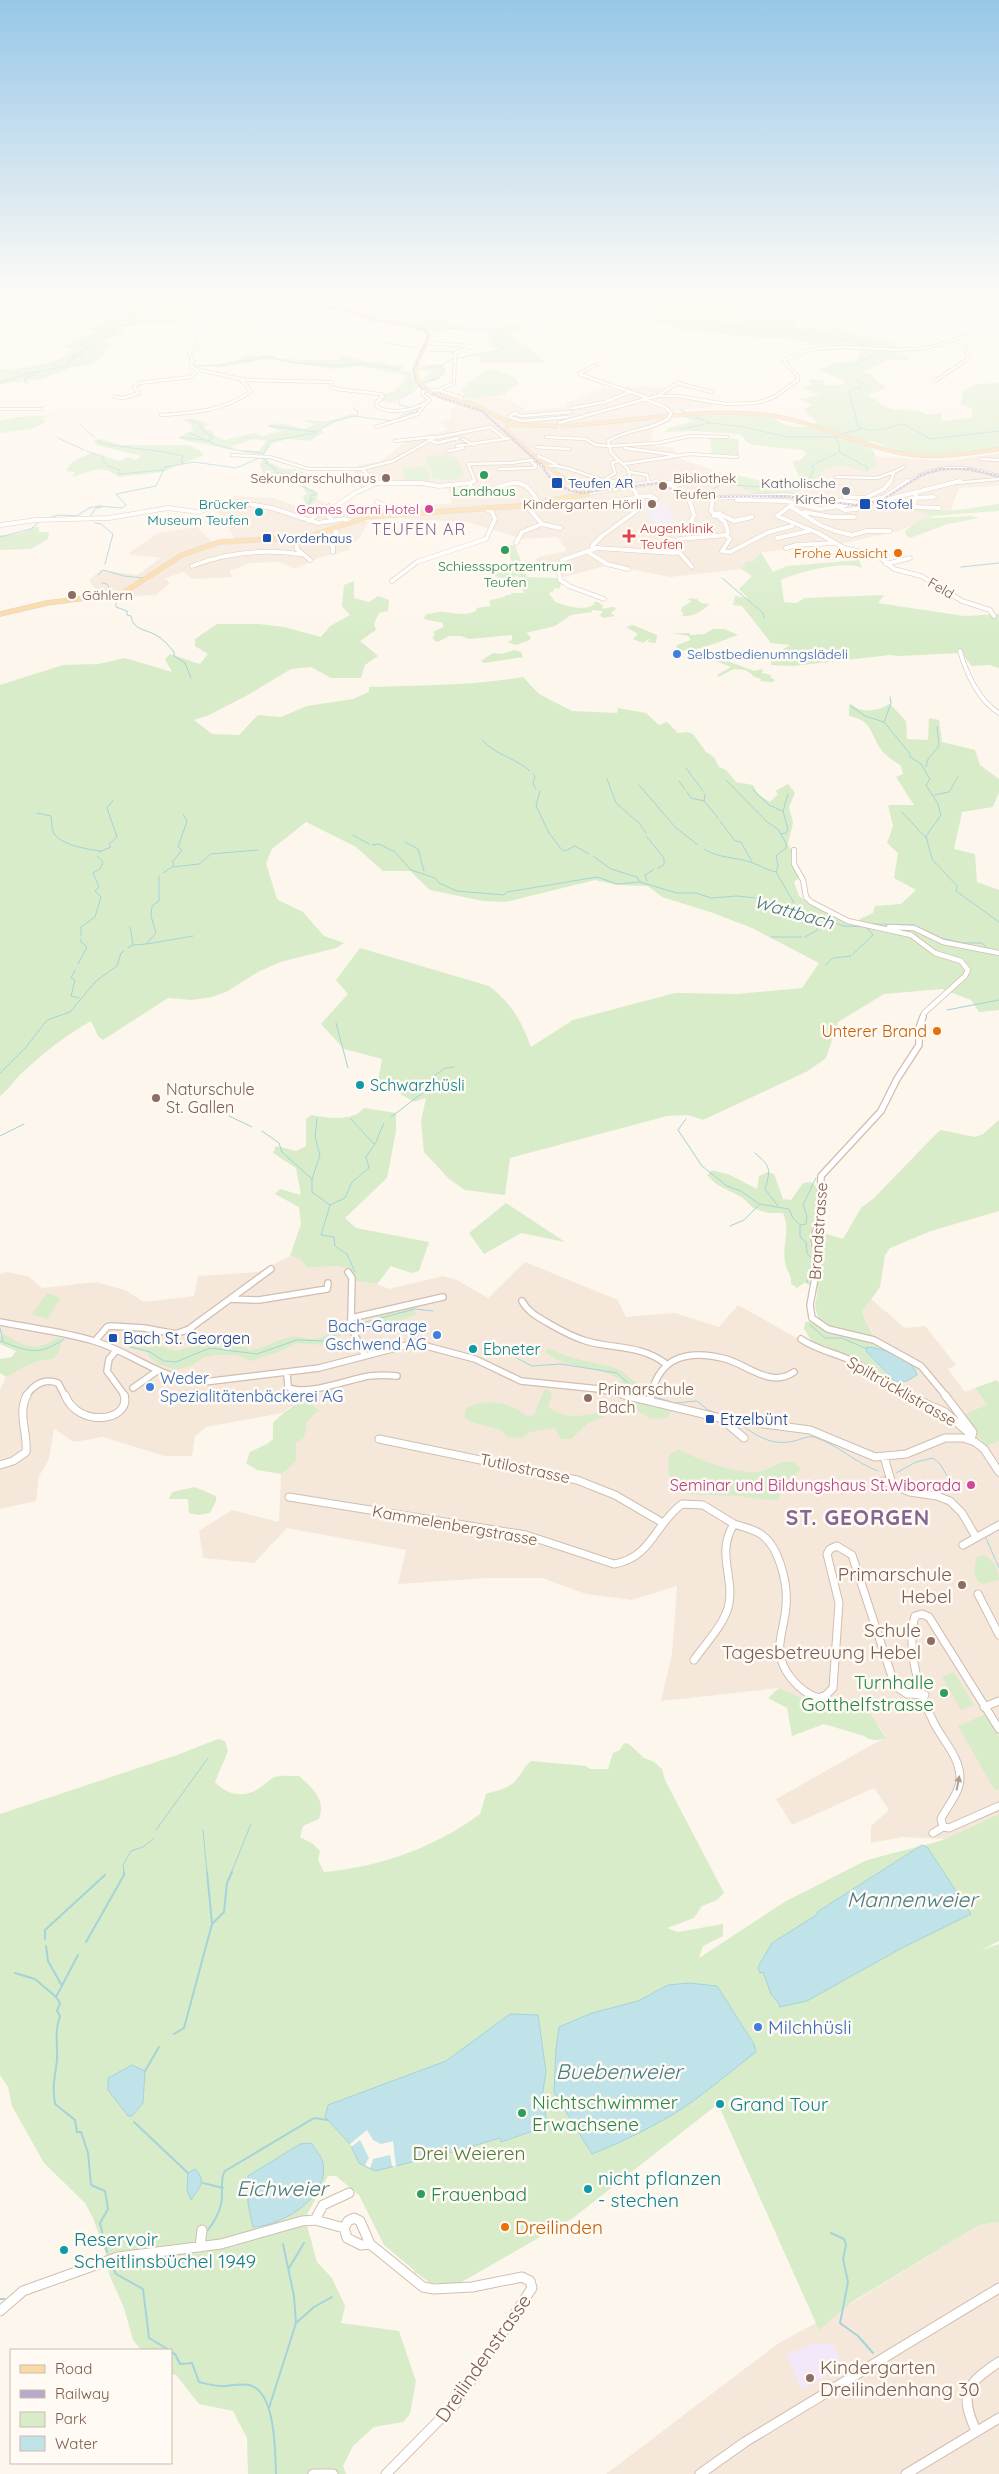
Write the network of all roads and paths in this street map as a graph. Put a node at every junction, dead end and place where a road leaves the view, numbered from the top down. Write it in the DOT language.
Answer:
graph roads {
  1 [pos="11,409"];
  2 [pos="34,409"];
  3 [pos="208,409"];
  4 [pos="382,409"];
  5 [pos="405,409"];
  6 [pos="422,409"];
  7 [pos="482,409"];
  8 [pos="610,409"];
  9 [pos="667,409"];
  10 [pos="571,412"];
  11 [pos="162,415"];
  12 [pos="583,418"];
  13 [pos="513,424"];
  14 [pos="559,425"];
  15 [pos="376,427"];
  16 [pos="546,437"];
  17 [pos="727,437"];
  18 [pos="434,438"];
  19 [pos="458,438"];
  20 [pos="512,438"];
  21 [pos="463,439"];
  22 [pos="506,439"];
  23 [pos="429,440"];
  24 [pos="396,441"];
  25 [pos="540,443"];
  26 [pos="473,445"];
  27 [pos="457,446"];
  28 [pos="464,446"];
  29 [pos="608,446"];
  30 [pos="618,446"];
  31 [pos="536,448"];
  32 [pos="569,448"];
  33 [pos="999,449"];
  34 [pos="527,450"];
  35 [pos="448,452"];
  36 [pos="232,455"];
  37 [pos="676,456"];
  38 [pos="538,457"];
  39 [pos="737,457"];
  40 [pos="981,459"];
  41 [pos="530,460"];
  42 [pos="999,460"];
  43 [pos="618,461"];
  44 [pos="556,464"];
  45 [pos="623,464"];
  46 [pos="547,466"];
  47 [pos="904,468"];
  48 [pos="362,469"];
  49 [pos="499,469"];
  50 [pos="629,472"];
  51 [pos="894,472"];
  52 [pos="698,477"];
  53 [pos="714,477"];
  54 [pos="836,478"];
  55 [pos="999,478"];
  56 [pos="602,480"];
  57 [pos="377,483"];
  58 [pos="470,483"];
  59 [pos="649,483"];
  60 [pos="631,484"];
  61 [pos="665,484"];
  62 [pos="672,486"];
  63 [pos="491,490"];
  64 [pos="916,492"];
  65 [pos="472,493"];
  66 [pos="588,493"];
  67 [pos="687,496"];
  68 [pos="845,497"];
  69 [pos="934,497"];
  70 [pos="636,498"];
  71 [pos="715,498"];
  72 [pos="865,498"];
  73 [pos="916,498"];
  74 [pos="656,499"];
  75 [pos="610,501"];
  76 [pos="877,501"];
  77 [pos="376,502"];
  78 [pos="794,502"];
  79 [pos="870,502"];
  80 [pos="539,503"];
  81 [pos="849,503"];
  82 [pos="526,505"];
  83 [pos="329,506"];
  84 [pos="790,506"];
  85 [pos="839,507"];
  86 [pos="483,508"];
  87 [pos="939,508"];
  88 [pos="857,509"];
  89 [pos="802,512"];
  90 [pos="407,514"];
  91 [pos="714,516"];
  92 [pos="752,517"];
  93 [pos="854,517"];
  94 [pos="350,520"];
  95 [pos="309,521"];
  96 [pos="333,521"];
  97 [pos="542,524"];
  98 [pos="0,525"];
  99 [pos="792,526"];
  100 [pos="334,529"];
  101 [pos="696,529"];
  102 [pos="552,530"];
  103 [pos="657,530"];
  104 [pos="811,531"];
  105 [pos="890,531"];
  106 [pos="726,535"];
  107 [pos="296,538"];
  108 [pos="777,538"];
  109 [pos="676,541"];
  110 [pos="516,542"];
  111 [pos="834,543"];
  112 [pos="593,548"];
  113 [pos="786,548"];
  114 [pos="333,552"];
  115 [pos="588,552"];
  116 [pos="679,552"];
  117 [pos="302,554"];
  118 [pos="910,558"];
  119 [pos="310,560"];
  120 [pos="886,564"];
  121 [pos="192,566"];
  122 [pos="692,567"];
  123 [pos="628,570"];
  124 [pos="392,581"];
  125 [pos="604,599"];
  126 [pos="0,614"];
  127 [pos="994,616"];
  128 [pos="960,651"];
  129 [pos="999,713"];
  130 [pos="794,850"];
  131 [pos="871,926"];
  132 [pos="999,953"];
  133 [pos="271,1269"];
  134 [pos="348,1272"];
  135 [pos="328,1283"];
  136 [pos="443,1296"];
  137 [pos="230,1299"];
  138 [pos="522,1301"];
  139 [pos="0,1322"];
  140 [pos="351,1324"];
  141 [pos="801,1339"];
  142 [pos="96,1341"];
  143 [pos="115,1352"];
  144 [pos="365,1356"];
  145 [pos="666,1364"];
  146 [pos="157,1371"];
  147 [pos="794,1372"];
  148 [pos="287,1373"];
  149 [pos="397,1376"];
  150 [pos="133,1388"];
  151 [pos="651,1397"];
  152 [pos="729,1419"];
  153 [pos="744,1438"];
  154 [pos="379,1439"];
  155 [pos="971,1439"];
  156 [pos="884,1457"];
  157 [pos="0,1465"];
  158 [pos="999,1472"];
  159 [pos="890,1478"];
  160 [pos="883,1481"];
  161 [pos="289,1498"];
  162 [pos="663,1523"];
  163 [pos="734,1524"];
  164 [pos="999,1525"];
  165 [pos="976,1537"];
  166 [pos="964,1545"];
  167 [pos="978,1594"];
  168 [pos="999,1635"];
  169 [pos="694,1660"];
  170 [pos="925,1695"];
  171 [pos="999,1701"];
  172 [pos="984,1707"];
  173 [pos="999,1729"];
  174 [pos="999,1806"];
  175 [pos="943,1827"];
  176 [pos="933,1833"];
  177 [pos="349,2192"];
  178 [pos="315,2220"];
  179 [pos="344,2228"];
  180 [pos="202,2230"];
  181 [pos="370,2244"];
  182 [pos="200,2247"];
  183 [pos="999,2288"];
  184 [pos="0,2311"];
  185 [pos="999,2362"];
  186 [pos="999,2418"];
  187 [pos="976,2431"];
  188 [pos="312,2474"];
  189 [pos="333,2474"];
  190 [pos="386,2474"];
  191 [pos="700,2474"];
  192 [pos="906,2474"];
  1 -- 2 [label="street"];
  3 -- 11 [label="street"];
  4 -- 5 [label="street"];
  6 -- 15 [label="street"];
  7 -- 13 [label="main road"];
  8 -- 12 [label="street"];
  9 -- 29 [label="street, bridge"];
  10 -- 12 [label="street"];
  12 -- 14 [label="street"];
  13 -- 14 [label="main road"];
  13 -- 20 [label="main road"];
  14 -- 33 [label="main road"];
  16 -- 29 [label="street"];
  17 -- 30 [label="street"];
  18 -- 22 [label="street"];
  18 -- 23 [label="street"];
  18 -- 24 [label="street"];
  19 -- 23 [label="street"];
  20 -- 22 [label="street"];
  20 -- 34 [label="main road"];
  21 -- 26 [label="street"];
  22 -- 26 [label="street"];
  23 -- 48 [label="street"];
  25 -- 31 [label="street"];
  26 -- 28 [label="street"];
  27 -- 28 [label="street"];
  28 -- 35 [label="street"];
  29 -- 30 [label="street"];
  29 -- 43 [label="street"];
  30 -- 37 [label="street"];
  31 -- 32 [label="street"];
  31 -- 34 [label="street"];
  34 -- 38 [label="main road"];
  36 -- 48 [label="street"];
  37 -- 39 [label="street"];
  37 -- 45 [label="street"];
  38 -- 41 [label="street"];
  38 -- 44 [label="street"];
  38 -- 46 [label="main road"];
  40 -- 42 [label="street"];
  41 -- 49 [label="street"];
  41 -- 58 [label="street"];
  43 -- 45 [label="street"];
  43 -- 56 [label="street"];
  44 -- 46 [label="street"];
  44 -- 56 [label="street"];
  45 -- 50 [label="street"];
  46 -- 66 [label="main road"];
  47 -- 51 [label="street"];
  48 -- 57 [label="street"];
  50 -- 59 [label="street"];
  50 -- 60 [label="street"];
  51 -- 54 [label="street"];
  51 -- 72 [label="street"];
  52 -- 61 [label="street"];
  53 -- 62 [label="street"];
  55 -- 64 [label="street"];
  55 -- 76 [label="street"];
  56 -- 60 [label="street"];
  57 -- 58 [label="street"];
  57 -- 96 [label="street"];
  58 -- 65 [label="street"];
  59 -- 60 [label="street"];
  59 -- 61 [label="street"];
  60 -- 66 [label="street"];
  60 -- 70 [label="street"];
  61 -- 62 [label="street"];
  62 -- 67 [label="street"];
  63 -- 80 [label="street"];
  64 -- 73 [label="street"];
  64 -- 76 [label="street"];
  66 -- 80 [label="main road"];
  67 -- 71 [label="street"];
  67 -- 101 [label="street"];
  68 -- 72 [label="street"];
  69 -- 73 [label="street"];
  70 -- 74 [label="street"];
  70 -- 75 [label="street"];
  70 -- 112 [label="street"];
  71 -- 78 [label="street"];
  71 -- 81 [label="street"];
  71 -- 91 [label="street"];
  72 -- 79 [label="street"];
  73 -- 87 [label="street"];
  76 -- 79 [label="street"];
  77 -- 90 [label="street"];
  78 -- 84 [label="street"];
  78 -- 85 [label="street"];
  79 -- 81 [label="street"];
  80 -- 82 [label="main road"];
  81 -- 85 [label="street"];
  82 -- 86 [label="main road"];
  82 -- 97 [label="street"];
  83 -- 95 [label="street"];
  84 -- 89 [label="street"];
  84 -- 104 [label="street"];
  85 -- 88 [label="street"];
  86 -- 90 [label="main road"];
  86 -- 124 [label="street"];
  89 -- 93 [label="street"];
  89 -- 105 [label="street"];
  90 -- 94 [label="main road"];
  91 -- 92 [label="street"];
  91 -- 106 [label="street"];
  94 -- 96 [label="street"];
  94 -- 100 [label="main road"];
  95 -- 96 [label="street"];
  95 -- 98 [label="street"];
  97 -- 102 [label="street"];
  97 -- 110 [label="street"];
  99 -- 106 [label="street"];
  100 -- 107 [label="main road"];
  100 -- 114 [label="street"];
  103 -- 109 [label="street"];
  104 -- 108 [label="street"];
  104 -- 111 [label="street"];
  106 -- 109 [label="street"];
  107 -- 117 [label="street"];
  107 -- 126 [label="main road"];
  109 -- 116 [label="street"];
  111 -- 113 [label="street"];
  111 -- 120 [label="street, Feld"];
  112 -- 115 [label="street"];
  112 -- 116 [label="street"];
  115 -- 123 [label="street"];
  115 -- 125 [label="street"];
  116 -- 122 [label="street"];
  117 -- 119 [label="street"];
  117 -- 121 [label="street"];
  118 -- 120 [label="street"];
  120 -- 127 [label="street, Feld"];
  128 -- 129 [label="street"];
  130 -- 131 [label="street"];
  131 -- 132 [label="street"];
  131 -- 155 [label="street, Brandstrasse"];
  133 -- 137 [label="street"];
  134 -- 140 [label="street"];
  135 -- 137 [label="street"];
  136 -- 140 [label="street"];
  137 -- 142 [label="street"];
  138 -- 145 [label="street"];
  139 -- 142 [label="street"];
  140 -- 144 [label="street"];
  141 -- 155 [label="street, Spiltrücklistrasse"];
  142 -- 143 [label="street"];
  143 -- 146 [label="street"];
  143 -- 157 [label="street"];
  144 -- 148 [label="street"];
  144 -- 151 [label="street"];
  145 -- 147 [label="street"];
  145 -- 151 [label="street"];
  146 -- 148 [label="street"];
  146 -- 150 [label="street"];
  148 -- 149 [label="street"];
  151 -- 152 [label="street"];
  152 -- 153 [label="street"];
  152 -- 156 [label="street"];
  154 -- 162 [label="street, Tutilostrasse"];
  155 -- 156 [label="street"];
  155 -- 158 [label="street, Spiltrücklistrasse"];
  156 -- 159 [label="street"];
  159 -- 160 [label="street"];
  159 -- 165 [label="street"];
  161 -- 162 [label="street, Kammelenbergstrasse"];
  162 -- 163 [label="street, Kammelenbergstrasse"];
  163 -- 169 [label="street"];
  163 -- 170 [label="street"];
  164 -- 165 [label="street"];
  165 -- 166 [label="street"];
  167 -- 168 [label="street"];
  170 -- 172 [label="street"];
  175 -- 170 [label="street, one-way"];
  171 -- 172 [label="street"];
  172 -- 173 [label="street"];
  174 -- 175 [label="street"];
  175 -- 176 [label="street"];
  177 -- 178 [label="street"];
  178 -- 179 [label="street, Dreilindenstrasse"];
  178 -- 182 [label="street, Dreilindenstrasse"];
  179 -- 181 [label="street, Dreilindenstrasse"];
  179 -- 181 [label="street, Dreilindenstrasse"];
  180 -- 182 [label="street"];
  181 -- 190 [label="street, Dreilindenstrasse"];
  182 -- 184 [label="street, Dreilindenstrasse"];
  183 -- 191 [label="street"];
  185 -- 187 [label="street"];
  186 -- 187 [label="street"];
  187 -- 192 [label="street"];
  188 -- 189 [label="street"];
}
